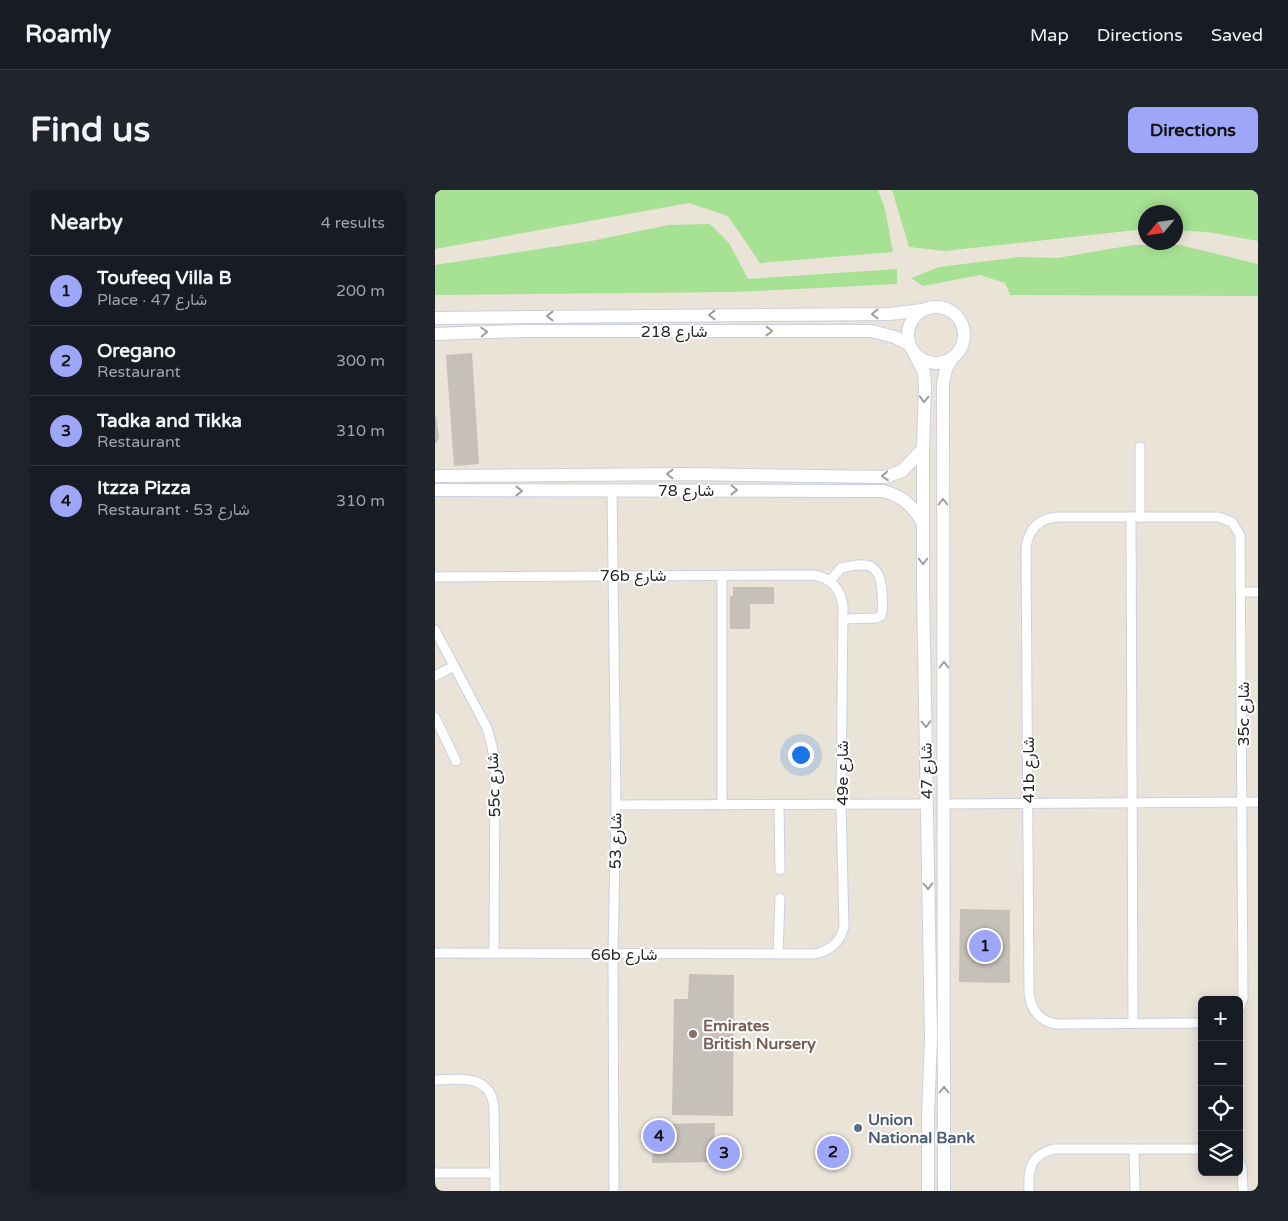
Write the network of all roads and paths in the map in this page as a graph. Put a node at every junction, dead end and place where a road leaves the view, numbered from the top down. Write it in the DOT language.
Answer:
graph roads {
  1 [pos="923,310"];
  2 [pos="435,318"];
  3 [pos="435,334"];
  4 [pos="912,349"];
  5 [pos="953,357"];
  6 [pos="1141,446"];
  7 [pos="923,449"];
  8 [pos="589,475"];
  9 [pos="435,476"];
  10 [pos="498,476"];
  11 [pos="436,490"];
  12 [pos="552,490"];
  13 [pos="612,490"];
  14 [pos="1135,517"];
  15 [pos="923,523"];
  16 [pos="612,575"];
  17 [pos="722,576"];
  18 [pos="435,577"];
  19 [pos="830,581"];
  20 [pos="1242,592"];
  21 [pos="1258,592"];
  22 [pos="843,619"];
  23 [pos="435,630"];
  24 [pos="455,666"];
  25 [pos="435,676"];
  26 [pos="435,717"];
  27 [pos="456,761"];
  28 [pos="1243,802"];
  29 [pos="1258,802"];
  30 [pos="722,804"];
  31 [pos="927,804"];
  32 [pos="944,804"];
  33 [pos="1028,804"];
  34 [pos="1133,804"];
  35 [pos="616,805"];
  36 [pos="779,805"];
  37 [pos="841,805"];
  38 [pos="780,870"];
  39 [pos="780,898"];
  40 [pos="435,952"];
  41 [pos="494,953"];
  42 [pos="613,954"];
  43 [pos="778,954"];
  44 [pos="814,954"];
  45 [pos="1243,996"];
  46 [pos="1133,1022"];
  47 [pos="1198,1023"];
  48 [pos="931,1039"];
  49 [pos="944,1064"];
  50 [pos="435,1080"];
  51 [pos="928,1114"];
  52 [pos="944,1132"];
  53 [pos="1134,1149"];
  54 [pos="1198,1149"];
  55 [pos="435,1173"];
  56 [pos="495,1173"];
  57 [pos="1242,1176"];
  58 [pos="495,1191"];
  59 [pos="613,1191"];
  60 [pos="929,1191"];
  61 [pos="945,1191"];
  62 [pos="1029,1191"];
  63 [pos="1135,1191"];
  64 [pos="1243,1191"];
  1 -- 2 [label="street, one-way"];
  1 -- 4 [label="street"];
  1 -- 5 [label="street"];
  3 -- 4 [label="street, شارع 218, one-way"];
  4 -- 5 [label="street"];
  4 -- 7 [label="street, شارع 47, one-way"];
  32 -- 5 [label="street, شارع 47, one-way"];
  6 -- 14 [label="street"];
  7 -- 8 [label="street, شارع 78, one-way"];
  7 -- 15 [label="street, شارع 47"];
  8 -- 10 [label="street, شارع 78"];
  8 -- 12 [label="street"];
  9 -- 10 [label="street, شارع 78"];
  10 -- 11 [label="street"];
  11 -- 12 [label="street, شارع 78, one-way"];
  12 -- 13 [label="street, شارع 78"];
  13 -- 15 [label="street, شارع 78, one-way"];
  13 -- 16 [label="street, شارع 53"];
  14 -- 20 [label="street, 35c شارع"];
  14 -- 33 [label="street, 41b شارع"];
  14 -- 34 [label="street"];
  15 -- 31 [label="street, شارع 47, one-way"];
  16 -- 17 [label="street, 76b شارع"];
  16 -- 18 [label="street, 76b شارع"];
  16 -- 35 [label="street, شارع 53"];
  17 -- 19 [label="street, 76b شارع"];
  17 -- 30 [label="street"];
  19 -- 22 [label="street, 49e شارع"];
  19 -- 22 [label="street"];
  20 -- 21 [label="street"];
  20 -- 28 [label="street, 35c شارع"];
  22 -- 37 [label="street, 49e شارع"];
  23 -- 24 [label="street, 55c شارع"];
  24 -- 25 [label="street"];
  24 -- 41 [label="street, 55c شارع"];
  26 -- 27 [label="street"];
  28 -- 29 [label="street"];
  28 -- 34 [label="street"];
  28 -- 45 [label="street, 35c شارع"];
  30 -- 35 [label="street"];
  30 -- 36 [label="street"];
  31 -- 37 [label="street"];
  31 -- 48 [label="street, شارع 47, one-way"];
  32 -- 33 [label="street"];
  32 -- 49 [label="street, شارع 47"];
  33 -- 34 [label="street"];
  33 -- 46 [label="street, 41b شارع"];
  34 -- 46 [label="street"];
  35 -- 42 [label="street, شارع 53"];
  36 -- 37 [label="street"];
  36 -- 38 [label="street"];
  37 -- 44 [label="street, 49e شارع"];
  39 -- 43 [label="street"];
  40 -- 41 [label="street, 66b شارع"];
  41 -- 42 [label="street, 66b شارع"];
  42 -- 43 [label="street, 66b شارع"];
  42 -- 59 [label="street, شارع 53"];
  43 -- 44 [label="street, 66b شارع"];
  46 -- 47 [label="street"];
  48 -- 49 [label="street"];
  48 -- 51 [label="street, شارع 47"];
  52 -- 49 [label="street, شارع 47, one-way"];
  50 -- 56 [label="street"];
  51 -- 52 [label="street"];
  51 -- 60 [label="street, شارع 47"];
  52 -- 61 [label="street, شارع 47"];
  53 -- 54 [label="street"];
  53 -- 62 [label="street"];
  53 -- 63 [label="street"];
  55 -- 56 [label="street"];
  56 -- 58 [label="street"];
  57 -- 64 [label="street"];
}
